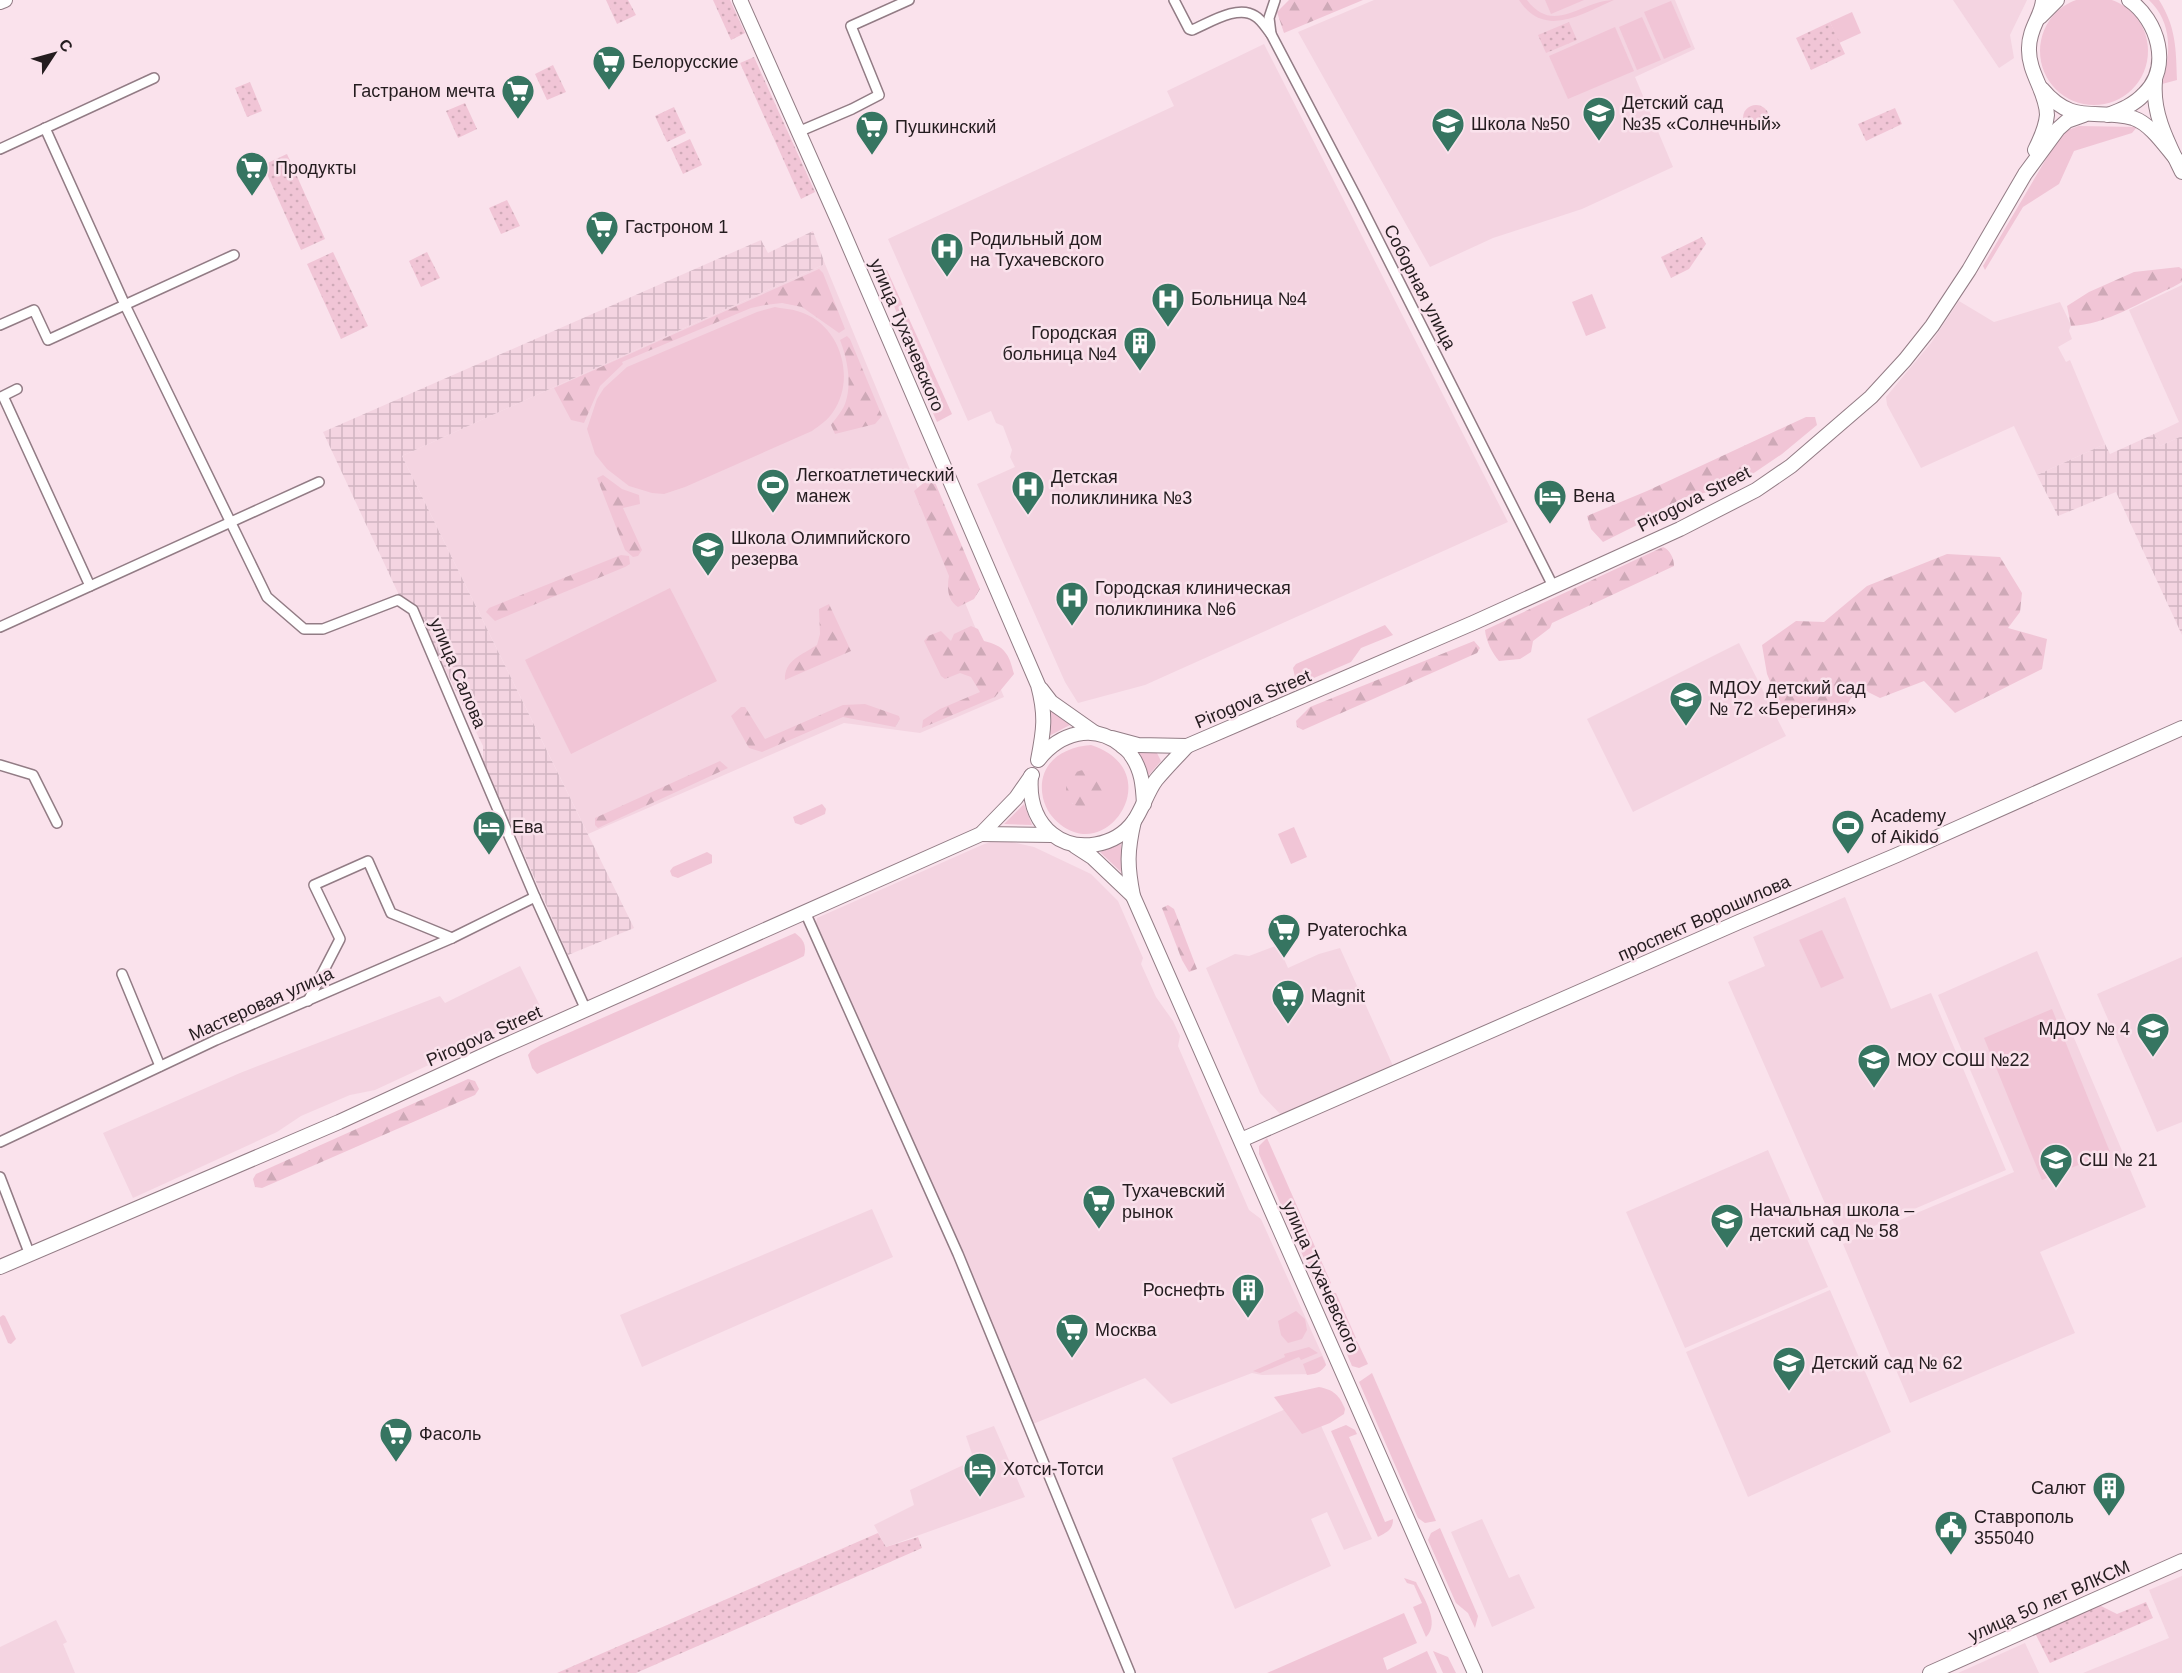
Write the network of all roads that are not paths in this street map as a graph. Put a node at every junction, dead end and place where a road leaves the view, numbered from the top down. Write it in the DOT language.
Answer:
graph roads {
  1 [pos="5,0"];
  2 [pos="740,0"];
  3 [pos="909,0"];
  4 [pos="1174,0"];
  5 [pos="1275,0"];
  6 [pos="2043,0"];
  7 [pos="2057,0"];
  8 [pos="2129,0"];
  9 [pos="0,2"];
  10 [pos="2031,28"];
  11 [pos="1271,34"];
  12 [pos="2155,76"];
  13 [pos="154,78"];
  14 [pos="2038,86"];
  15 [pos="2084,115"];
  16 [pos="2107,116"];
  17 [pos="45,128"];
  18 [pos="798,132"];
  19 [pos="0,149"];
  20 [pos="2179,166"];
  21 [pos="2025,174"];
  22 [pos="234,255"];
  23 [pos="125,305"];
  24 [pos="0,325"];
  25 [pos="17,389"];
  26 [pos="319,482"];
  27 [pos="230,523"];
  28 [pos="90,586"];
  29 [pos="1553,586"];
  30 [pos="0,627"];
  31 [pos="1038,685"];
  32 [pos="2182,728"];
  33 [pos="1095,733"];
  34 [pos="1112,738"];
  35 [pos="1188,746"];
  36 [pos="1038,760"];
  37 [pos="0,765"];
  38 [pos="1032,775"];
  39 [pos="1144,804"];
  40 [pos="1134,821"];
  41 [pos="57,823"];
  42 [pos="981,834"];
  43 [pos="1052,834"];
  44 [pos="1070,844"];
  45 [pos="1133,896"];
  46 [pos="535,897"];
  47 [pos="805,912"];
  48 [pos="452,938"];
  49 [pos="122,974"];
  50 [pos="308,1001"];
  51 [pos="586,1010"];
  52 [pos="160,1066"];
  53 [pos="1241,1140"];
  54 [pos="0,1142"];
  55 [pos="0,1177"];
  56 [pos="30,1255"];
  57 [pos="0,1268"];
  58 [pos="2182,1561"];
  59 [pos="1130,1673"];
  60 [pos="1475,1673"];
  61 [pos="1930,1673"];
  1 -- 9 [label="main road"];
  2 -- 18 [label="main road, улица Тухачевского"];
  3 -- 18 [label="street"];
  4 -- 11 [label="street"];
  5 -- 11 [label="street"];
  6 -- 10 [label="main road"];
  7 -- 10 [label="main road"];
  8 -- 12 [label="main road"];
  10 -- 14 [label="main road"];
  11 -- 29 [label="street, Соборная улица"];
  12 -- 16 [label="main road"];
  12 -- 20 [label="main road"];
  13 -- 17 [label="street"];
  14 -- 15 [label="main road"];
  14 -- 21 [label="main road"];
  15 -- 16 [label="main road"];
  15 -- 21 [label="main road, Pirogova Street"];
  16 -- 20 [label="main road"];
  17 -- 19 [label="street"];
  17 -- 23 [label="street"];
  18 -- 31 [label="main road, улица Тухачевского"];
  21 -- 29 [label="main road, Pirogova Street"];
  22 -- 23 [label="street"];
  23 -- 24 [label="street"];
  23 -- 27 [label="street"];
  25 -- 28 [label="street"];
  26 -- 27 [label="street"];
  27 -- 28 [label="street"];
  27 -- 46 [label="street, улица Салова"];
  28 -- 30 [label="street"];
  29 -- 35 [label="main road, Pirogova Street"];
  31 -- 33 [label="main road, улица Тухачевского"];
  31 -- 36 [label="main road, улица Тухачевского"];
  32 -- 53 [label="main road, проспект Ворошилова"];
  33 -- 34 [label="main road"];
  33 -- 36 [label="main road"];
  34 -- 35 [label="main road, Pirogova Street"];
  34 -- 39 [label="main road"];
  35 -- 39 [label="main road, Pirogova Street"];
  36 -- 38 [label="main road"];
  37 -- 41 [label="street"];
  38 -- 42 [label="main road, Pirogova Street"];
  38 -- 43 [label="main road"];
  39 -- 40 [label="main road"];
  40 -- 44 [label="main road"];
  40 -- 45 [label="main road, улица Тухачевского"];
  42 -- 43 [label="main road, Pirogova Street"];
  42 -- 47 [label="main road, Pirogova Street"];
  43 -- 44 [label="main road"];
  44 -- 45 [label="main road, улица Тухачевского"];
  45 -- 53 [label="main road, улица Тухачевского"];
  46 -- 48 [label="street, Мастеровая улица"];
  46 -- 51 [label="street, улица Салова"];
  47 -- 51 [label="main road, Pirogova Street"];
  47 -- 59 [label="street"];
  48 -- 50 [label="street, Мастеровая улица"];
  48 -- 50 [label="street"];
  49 -- 52 [label="street"];
  50 -- 52 [label="street, Мастеровая улица"];
  51 -- 56 [label="main road, Pirogova Street"];
  52 -- 54 [label="street, Мастеровая улица"];
  53 -- 60 [label="main road, улица Тухачевского"];
  55 -- 56 [label="street"];
  56 -- 57 [label="main road, Pirogova Street"];
  58 -- 61 [label="main road, улица 50 лет ВЛКСМ"];
}
